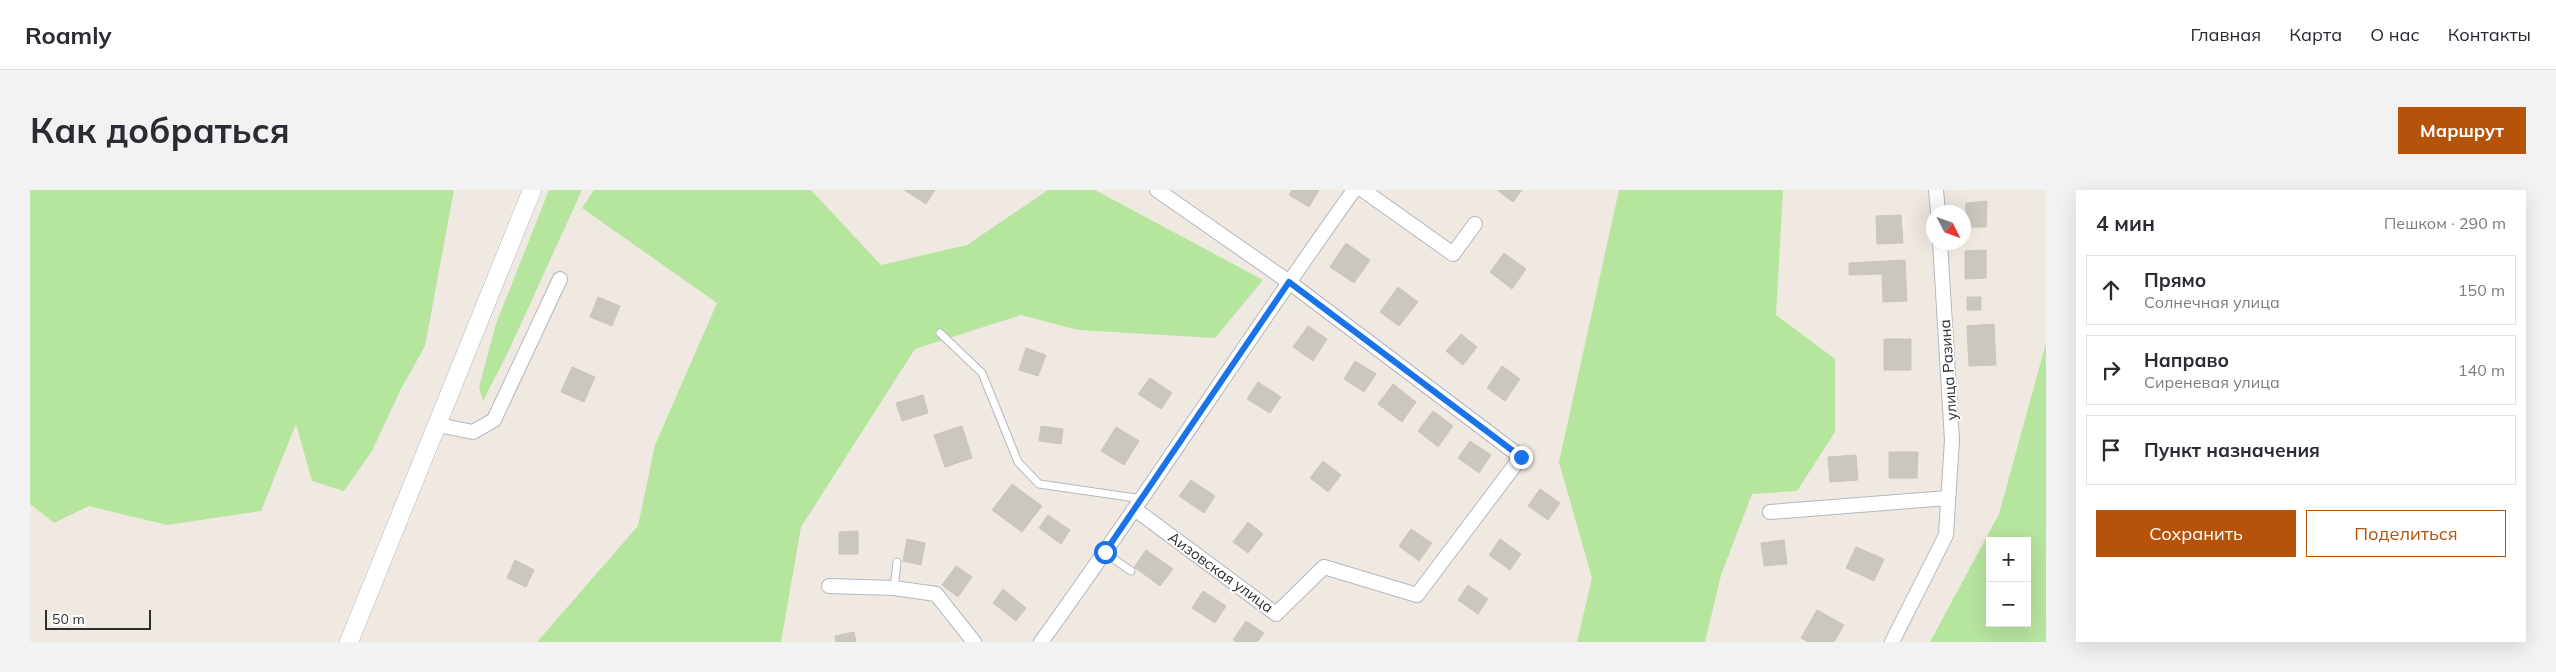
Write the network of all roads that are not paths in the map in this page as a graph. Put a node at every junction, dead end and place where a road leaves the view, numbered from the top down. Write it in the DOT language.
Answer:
graph roads {
  1 [pos="532,190"];
  2 [pos="1157,190"];
  3 [pos="1354,190"];
  4 [pos="1363,190"];
  5 [pos="1936,190"];
  6 [pos="1937,205"];
  7 [pos="1475,224"];
  8 [pos="1940,250"];
  9 [pos="560,279"];
  10 [pos="1289,282"];
  11 [pos="940,333"];
  12 [pos="438,425"];
  13 [pos="1948,498"];
  14 [pos="1139,504"];
  15 [pos="1770,512"];
  16 [pos="1105,552"];
  17 [pos="897,562"];
  18 [pos="1131,571"];
  19 [pos="829,586"];
  20 [pos="894,588"];
  21 [pos="349,642"];
  22 [pos="974,642"];
  23 [pos="1041,642"];
  24 [pos="1892,642"];
  1 -- 12 [label="street"];
  2 -- 10 [label="street"];
  3 -- 10 [label="street"];
  4 -- 7 [label="street"];
  5 -- 6 [label="street"];
  8 -- 13 [label="street, улица Разина"];
  9 -- 12 [label="street"];
  10 -- 14 [label="street"];
  10 -- 14 [label="street, Аизовская улица"];
  11 -- 14 [label="lane"];
  12 -- 21 [label="street"];
  13 -- 15 [label="street"];
  13 -- 24 [label="street, улица Разина"];
  14 -- 16 [label="street"];
  16 -- 18 [label="lane"];
  16 -- 23 [label="street"];
  17 -- 20 [label="lane"];
  19 -- 20 [label="street"];
  20 -- 22 [label="street"];
}
